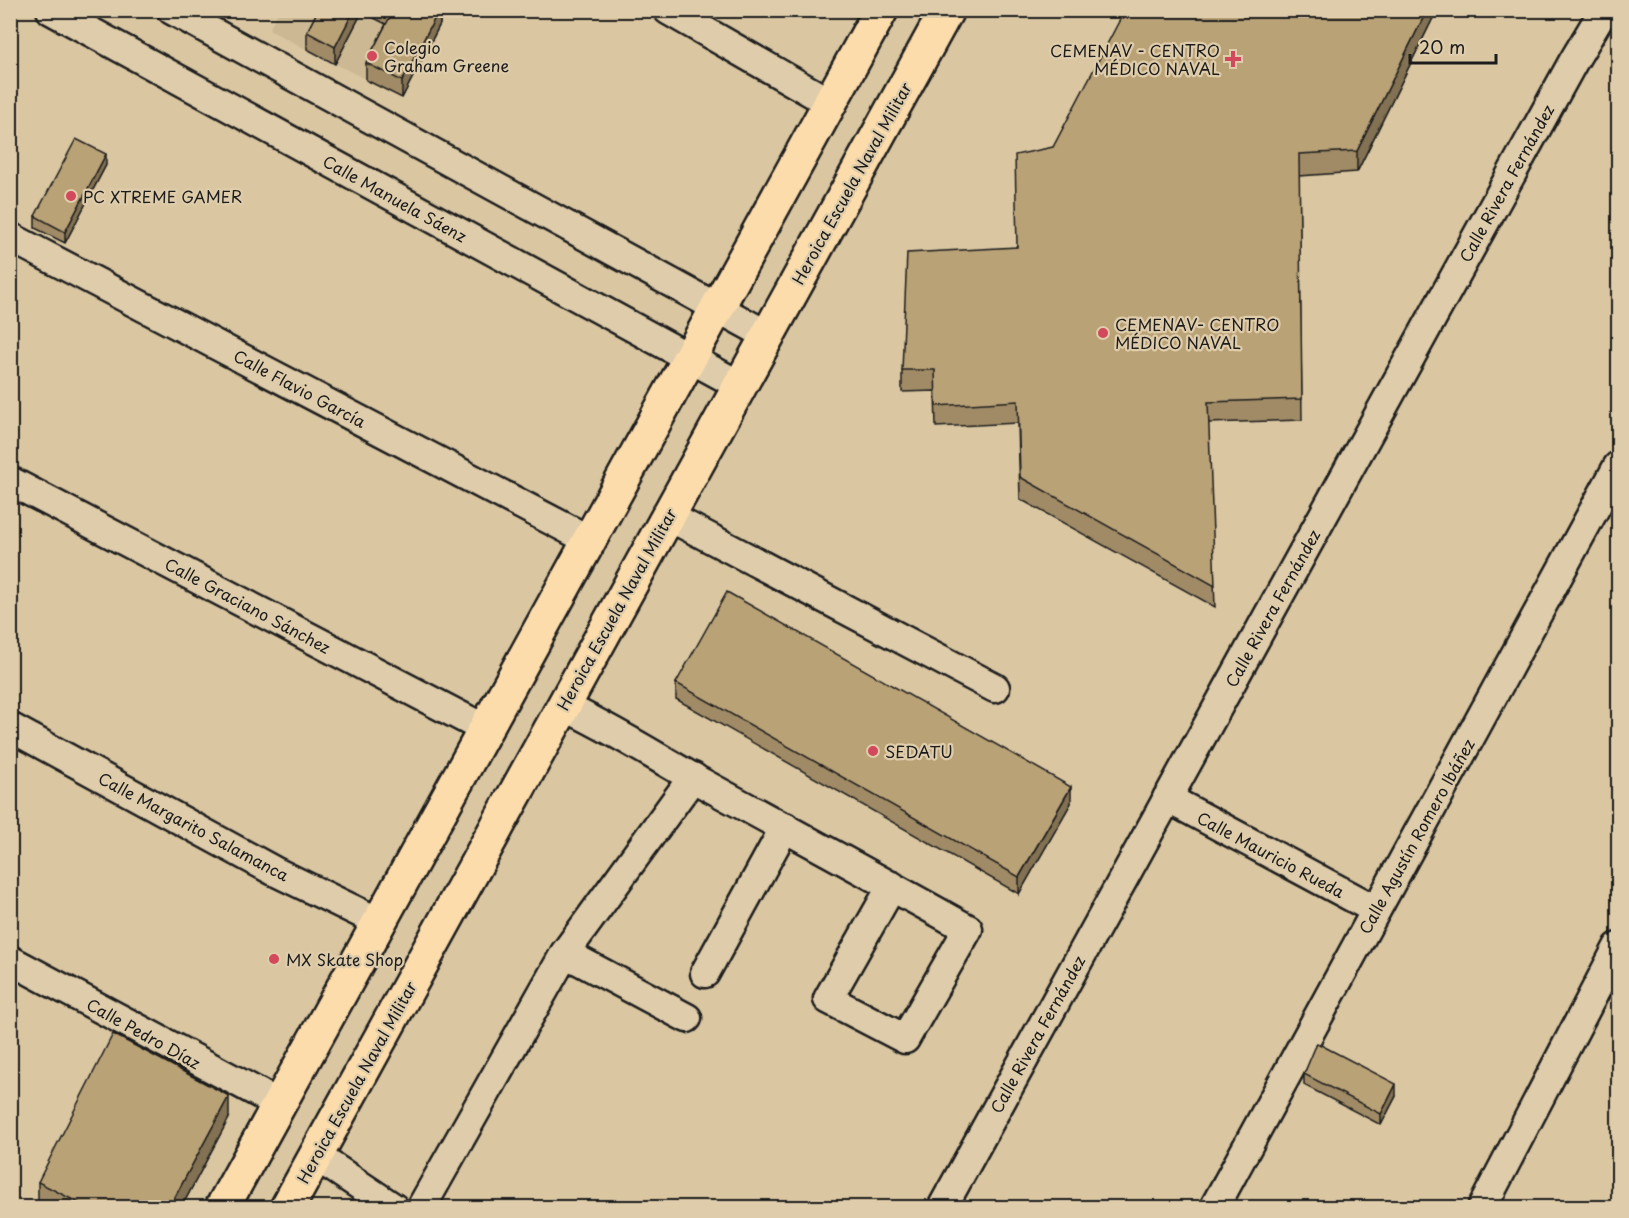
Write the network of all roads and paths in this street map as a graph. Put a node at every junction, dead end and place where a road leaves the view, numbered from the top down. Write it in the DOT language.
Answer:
graph roads {
  1 [pos="51,10"];
  2 [pos="172,10"];
  3 [pos="668,10"];
  4 [pos="881,10"];
  5 [pos="947,10"];
  6 [pos="1604,10"];
  7 [pos="830,103"];
  8 [pos="10,237"];
  9 [pos="717,307"];
  10 [pos="767,335"];
  11 [pos="689,358"];
  12 [pos="739,385"];
  13 [pos="1618,466"];
  14 [pos="10,481"];
  15 [pos="668,516"];
  16 [pos="589,540"];
  17 [pos="994,688"];
  18 [pos="563,705"];
  19 [pos="10,727"];
  20 [pos="485,729"];
  21 [pos="693,777"];
  22 [pos="1167,798"];
  23 [pos="785,827"];
  24 [pos="892,886"];
  25 [pos="1376,910"];
  26 [pos="379,922"];
  27 [pos="1618,947"];
  28 [pos="565,953"];
  29 [pos="10,960"];
  30 [pos="705,973"];
  31 [pos="687,1018"];
  32 [pos="279,1104"];
  33 [pos="316,1156"];
  34 [pos="1224,1204"];
  35 [pos="222,1208"];
  36 [pos="287,1208"];
  37 [pos="394,1208"];
  38 [pos="421,1208"];
  39 [pos="942,1208"];
  40 [pos="1482,1208"];
  1 -- 11 [label="street, Calle Manuela Sáenz"];
  2 -- 9 [label="street"];
  3 -- 7 [label="street"];
  4 -- 7 [label="main road"];
  5 -- 10 [label="main road, Heroica Escuela Naval Militar"];
  6 -- 22 [label="street, Calle Rivera Fernández"];
  7 -- 9 [label="main road"];
  8 -- 16 [label="street, Calle Flavio García"];
  9 -- 10 [label="street"];
  9 -- 11 [label="main road"];
  10 -- 12 [label="main road, Heroica Escuela Naval Militar"];
  11 -- 12 [label="street, Calle Manuela Sáenz"];
  11 -- 16 [label="main road"];
  12 -- 15 [label="main road, Heroica Escuela Naval Militar"];
  13 -- 25 [label="street, Calle Agustín Romero Ibáñez"];
  14 -- 20 [label="street, Calle Graciano Sánchez"];
  15 -- 17 [label="street"];
  15 -- 18 [label="main road, Heroica Escuela Naval Militar"];
  16 -- 20 [label="main road"];
  18 -- 21 [label="street"];
  18 -- 33 [label="main road, Heroica Escuela Naval Militar"];
  19 -- 26 [label="street, Calle Margarito Salamanca"];
  20 -- 26 [label="main road"];
  21 -- 23 [label="street"];
  21 -- 28 [label="street"];
  22 -- 25 [label="street, Calle Mauricio Rueda"];
  22 -- 39 [label="street, Calle Rivera Fernández"];
  23 -- 24 [label="street"];
  23 -- 30 [label="street"];
  24 -- 24 [label="street"];
  25 -- 34 [label="street, Calle Agustín Romero Ibáñez"];
  26 -- 32 [label="main road"];
  27 -- 40 [label="street"];
  28 -- 31 [label="street"];
  28 -- 38 [label="street"];
  29 -- 32 [label="street, Calle Pedro Díaz"];
  32 -- 35 [label="main road"];
  33 -- 36 [label="main road, Heroica Escuela Naval Militar"];
  33 -- 37 [label="street"];
}
